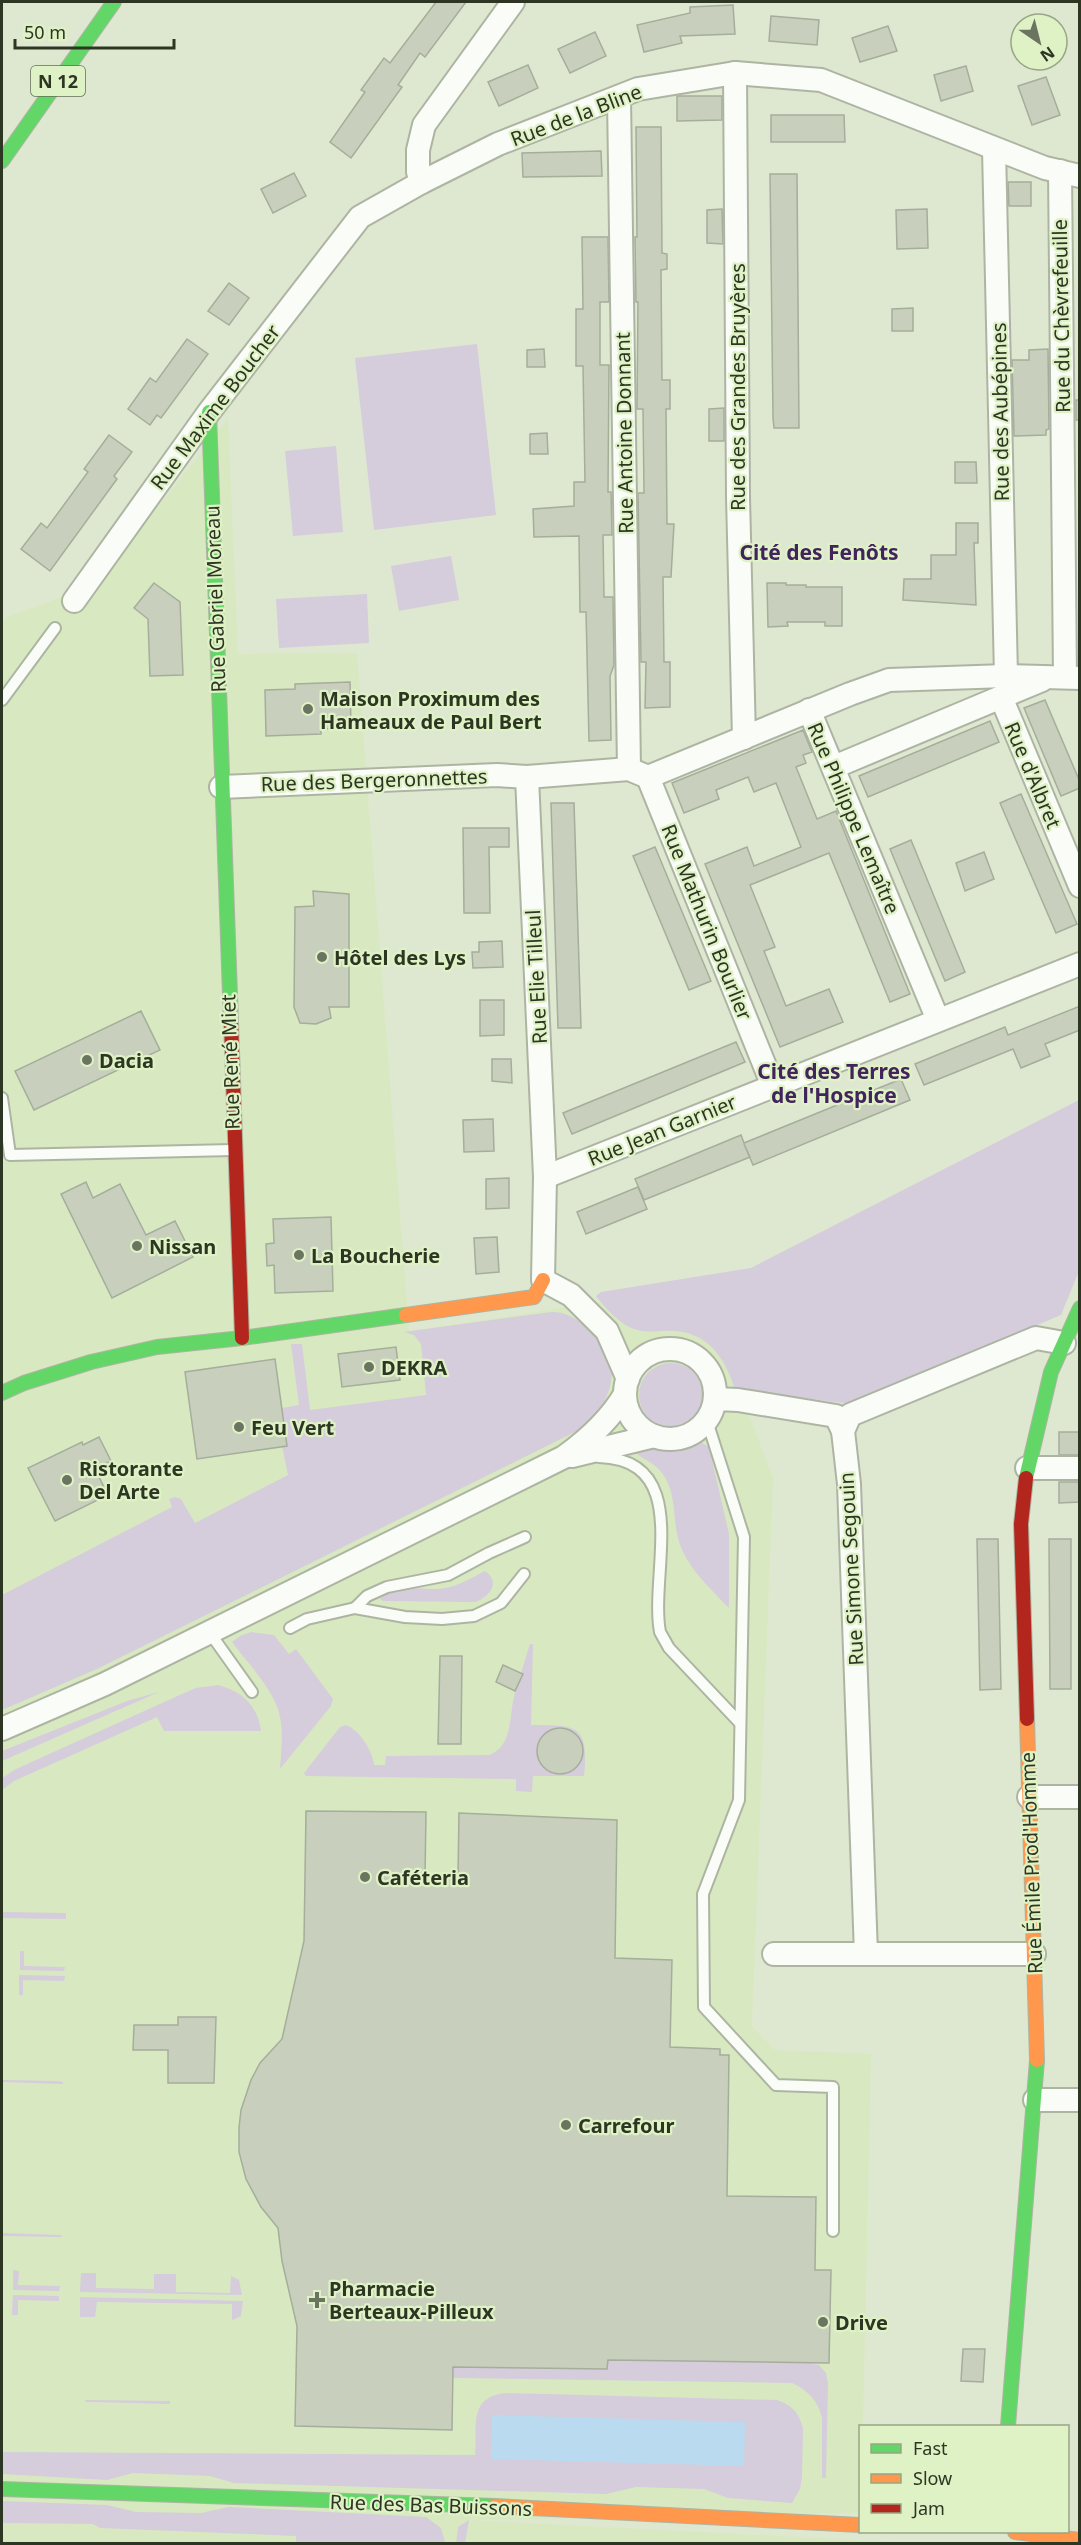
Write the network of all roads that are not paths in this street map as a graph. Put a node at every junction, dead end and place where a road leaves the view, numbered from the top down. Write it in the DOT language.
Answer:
graph roads {
  1 [pos="114,2"];
  2 [pos="513,2"];
  3 [pos="735,73"];
  4 [pos="619,98"];
  5 [pos="994,149"];
  6 [pos="2,161"];
  7 [pos="1070,174"];
  8 [pos="422,182"];
  9 [pos="360,217"];
  10 [pos="209,412"];
  11 [pos="74,601"];
  12 [pos="55,628"];
  13 [pos="1065,677"];
  14 [pos="1004,687"];
  15 [pos="2,700"];
  16 [pos="809,710"];
  17 [pos="744,738"];
  18 [pos="834,767"];
  19 [pos="639,773"];
  20 [pos="527,777"];
  21 [pos="221,787"];
  22 [pos="1080,886"];
  23 [pos="1080,963"];
  24 [pos="938,1020"];
  25 [pos="773,1086"];
  26 [pos="2,1098"];
  27 [pos="234,1150"];
  28 [pos="545,1177"];
  29 [pos="543,1280"];
  30 [pos="1080,1308"];
  31 [pos="608,1331"];
  32 [pos="242,1338"];
  33 [pos="1064,1343"];
  34 [pos="661,1351"];
  35 [pos="627,1386"];
  36 [pos="3,1389"];
  37 [pos="715,1399"];
  38 [pos="707,1421"];
  39 [pos="843,1431"];
  40 [pos="654,1436"];
  41 [pos="564,1458"];
  42 [pos="1027,1468"];
  43 [pos="1080,1468"];
  44 [pos="525,1538"];
  45 [pos="524,1574"];
  46 [pos="355,1608"];
  47 [pos="290,1628"];
  48 [pos="210,1633"];
  49 [pos="252,1692"];
  50 [pos="739,1722"];
  51 [pos="2,1730"];
  52 [pos="1029,1797"];
  53 [pos="1080,1797"];
  54 [pos="774,1954"];
  55 [pos="866,1954"];
  56 [pos="1034,1954"];
  57 [pos="1035,2100"];
  58 [pos="1080,2100"];
  59 [pos="833,2231"];
  60 [pos="1008,2425"];
  61 [pos="2,2489"];
  62 [pos="859,2524"];
  63 [pos="1023,2533"];
  64 [pos="1080,2540"];
  1 -- 6 [label="street, N 12"];
  2 -- 8 [label="street"];
  3 -- 4 [label="street, Rue de la Bline"];
  3 -- 5 [label="street, Rue de la Bline"];
  3 -- 17 [label="street, Rue des Grandes Bruyères"];
  4 -- 8 [label="street, Rue de la Bline"];
  4 -- 19 [label="street, Rue Antoine Donnant"];
  5 -- 7 [label="street, Rue de la Bline"];
  5 -- 14 [label="street, Rue des Aubépines"];
  7 -- 13 [label="street, Rue du Chèvrefeuille"];
  8 -- 9 [label="street, Rue de la Bline"];
  9 -- 10 [label="street, Rue Maxime Boucher"];
  10 -- 11 [label="street, Rue Maxime Boucher"];
  10 -- 21 [label="street, Rue Gabriel Moreau"];
  12 -- 15 [label="lane"];
  13 -- 14 [label="street"];
  14 -- 16 [label="street"];
  14 -- 18 [label="street"];
  14 -- 22 [label="street, Rue d'Albret"];
  16 -- 17 [label="street, Rue Philippe Lemaître"];
  16 -- 18 [label="street, Rue Philippe Lemaître"];
  17 -- 19 [label="street, Rue Philippe Lemaître"];
  18 -- 24 [label="street, Rue Philippe Lemaître"];
  19 -- 20 [label="street"];
  19 -- 25 [label="street, Rue Mathurin Bourlier"];
  20 -- 21 [label="street, Rue des Bergeronnettes"];
  20 -- 28 [label="street, Rue Elie Tilleul"];
  21 -- 27 [label="street, Rue René Miet"];
  23 -- 24 [label="street, Rue Jean Garnier"];
  24 -- 25 [label="street, Rue Jean Garnier"];
  25 -- 28 [label="street, Rue Jean Garnier"];
  26 -- 27 [label="lane"];
  27 -- 32 [label="street, Rue René Miet"];
  28 -- 29 [label="street, Rue Elie Tilleul"];
  29 -- 31 [label="street"];
  29 -- 32 [label="street"];
  30 -- 33 [label="street, Rue Émile Prod'Homme"];
  31 -- 34 [label="street"];
  31 -- 35 [label="street"];
  32 -- 36 [label="street"];
  33 -- 39 [label="street"];
  33 -- 42 [label="street, Rue Émile Prod'Homme"];
  34 -- 35 [label="street"];
  34 -- 37 [label="street"];
  35 -- 40 [label="street"];
  35 -- 41 [label="street"];
  37 -- 38 [label="street"];
  37 -- 39 [label="street"];
  38 -- 40 [label="street"];
  38 -- 50 [label="lane"];
  39 -- 55 [label="street, Rue Simone Segouin"];
  40 -- 41 [label="street"];
  41 -- 48 [label="street"];
  41 -- 50 [label="lane"];
  42 -- 43 [label="street"];
  42 -- 52 [label="street, Rue Émile Prod'Homme"];
  44 -- 46 [label="lane"];
  45 -- 46 [label="lane"];
  46 -- 47 [label="lane"];
  48 -- 49 [label="lane"];
  48 -- 51 [label="street"];
  50 -- 59 [label="lane"];
  52 -- 53 [label="street"];
  52 -- 56 [label="street, Rue Émile Prod'Homme"];
  54 -- 55 [label="street"];
  55 -- 56 [label="street"];
  56 -- 57 [label="street, Rue Émile Prod'Homme"];
  57 -- 58 [label="street"];
  57 -- 60 [label="street, Rue Émile Prod'Homme"];
  61 -- 62 [label="street, Rue des Bas Buissons"];
  63 -- 64 [label="street"];
}
